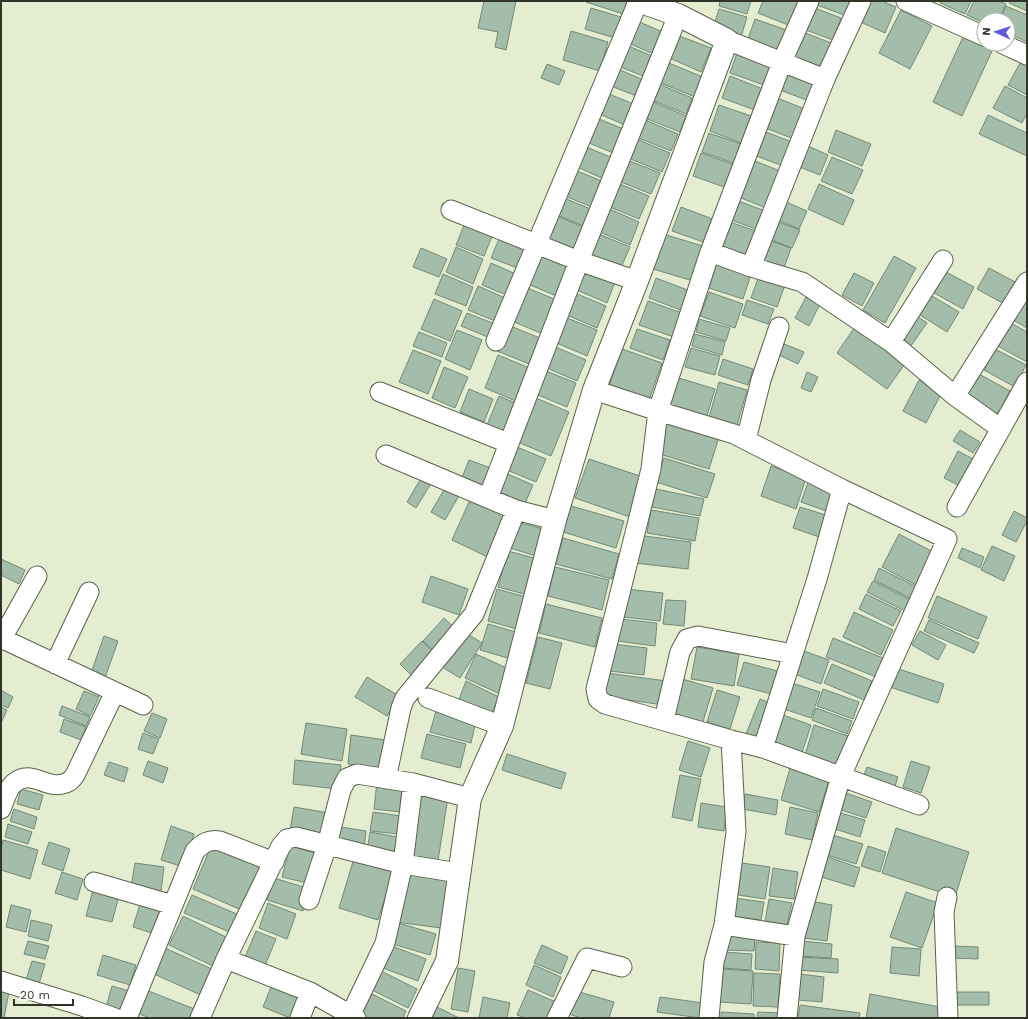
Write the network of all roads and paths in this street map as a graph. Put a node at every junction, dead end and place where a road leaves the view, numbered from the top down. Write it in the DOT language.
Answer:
graph roads {
  1 [pos="638,1"];
  2 [pos="809,1"];
  3 [pos="861,1"];
  4 [pos="906,1"];
  5 [pos="678,15"];
  6 [pos="976,32"];
  7 [pos="727,40"];
  8 [pos="1016,50"];
  9 [pos="1027,55"];
  10 [pos="782,62"];
  11 [pos="825,79"];
  12 [pos="451,210"];
  13 [pos="537,244"];
  14 [pos="710,252"];
  15 [pos="943,260"];
  16 [pos="579,261"];
  17 [pos="751,267"];
  18 [pos="637,281"];
  19 [pos="1027,282"];
  20 [pos="779,327"];
  21 [pos="496,341"];
  22 [pos="891,342"];
  23 [pos="1027,382"];
  24 [pos="594,390"];
  25 [pos="380,392"];
  26 [pos="955,396"];
  27 [pos="658,411"];
  28 [pos="1001,429"];
  29 [pos="746,440"];
  30 [pos="508,443"];
  31 [pos="386,455"];
  32 [pos="842,489"];
  33 [pos="488,498"];
  34 [pos="957,507"];
  35 [pos="516,510"];
  36 [pos="554,520"];
  37 [pos="37,576"];
  38 [pos="89,592"];
  39 [pos="1,639"];
  40 [pos="793,654"];
  41 [pos="55,664"];
  42 [pos="115,692"];
  43 [pos="428,698"];
  44 [pos="143,705"];
  45 [pos="664,720"];
  46 [pos="502,726"];
  47 [pos="731,740"];
  48 [pos="763,748"];
  49 [pos="841,776"];
  50 [pos="386,779"];
  51 [pos="413,783"];
  52 [pos="470,798"];
  53 [pos="919,805"];
  54 [pos="1,810"];
  55 [pos="327,845"];
  56 [pos="274,862"];
  57 [pos="403,864"];
  58 [pos="459,873"];
  59 [pos="94,882"];
  60 [pos="947,897"];
  61 [pos="309,900"];
  62 [pos="173,905"];
  63 [pos="724,924"];
  64 [pos="795,936"];
  65 [pos="226,959"];
  66 [pos="622,967"];
  67 [pos="1,981"];
  68 [pos="310,992"];
  69 [pos="80,1012"];
  70 [pos="353,1017"];
  71 [pos="115,1018"];
  72 [pos="127,1018"];
  73 [pos="200,1018"];
  74 [pos="300,1018"];
  75 [pos="419,1018"];
  76 [pos="557,1018"];
  77 [pos="709,1018"];
  78 [pos="787,1018"];
  79 [pos="948,1018"];
  1 -- 5 [label="street"];
  1 -- 13 [label="street"];
  2 -- 10 [label="street"];
  3 -- 11 [label="street"];
  4 -- 6 [label="street"];
  5 -- 7 [label="street"];
  5 -- 16 [label="street"];
  7 -- 10 [label="street"];
  7 -- 18 [label="street"];
  8 -- 9 [label="street"];
  10 -- 11 [label="street"];
  10 -- 14 [label="street"];
  11 -- 17 [label="street"];
  12 -- 13 [label="street"];
  13 -- 16 [label="street"];
  13 -- 21 [label="street"];
  14 -- 17 [label="street"];
  14 -- 27 [label="street"];
  15 -- 22 [label="street"];
  16 -- 18 [label="street"];
  16 -- 30 [label="street"];
  17 -- 22 [label="street"];
  18 -- 24 [label="street"];
  19 -- 26 [label="street"];
  20 -- 29 [label="street"];
  22 -- 26 [label="street"];
  23 -- 28 [label="street"];
  24 -- 27 [label="street"];
  24 -- 36 [label="street"];
  25 -- 30 [label="street"];
  26 -- 28 [label="street"];
  27 -- 29 [label="street"];
  27 -- 45 [label="street"];
  28 -- 34 [label="street"];
  29 -- 32 [label="street"];
  30 -- 33 [label="street"];
  31 -- 33 [label="street"];
  32 -- 40 [label="street"];
  32 -- 49 [label="street"];
  33 -- 35 [label="street"];
  35 -- 36 [label="street"];
  35 -- 50 [label="street"];
  36 -- 46 [label="street"];
  37 -- 39 [label="street"];
  38 -- 41 [label="street"];
  39 -- 41 [label="street"];
  40 -- 45 [label="street"];
  40 -- 48 [label="street"];
  41 -- 42 [label="street"];
  42 -- 44 [label="street"];
  42 -- 54 [label="street"];
  43 -- 46 [label="street"];
  45 -- 47 [label="street"];
  46 -- 52 [label="street"];
  47 -- 48 [label="street"];
  47 -- 63 [label="street"];
  48 -- 49 [label="street"];
  49 -- 53 [label="street"];
  49 -- 64 [label="street"];
  50 -- 51 [label="street"];
  50 -- 55 [label="street"];
  51 -- 52 [label="street"];
  51 -- 57 [label="street"];
  52 -- 58 [label="street"];
  55 -- 56 [label="street"];
  55 -- 57 [label="street"];
  55 -- 61 [label="street"];
  56 -- 62 [label="street"];
  56 -- 65 [label="street"];
  57 -- 58 [label="street"];
  57 -- 70 [label="street"];
  58 -- 75 [label="street"];
  59 -- 62 [label="street"];
  60 -- 79 [label="street"];
  62 -- 72 [label="street"];
  63 -- 64 [label="street"];
  63 -- 77 [label="street"];
  64 -- 78 [label="street"];
  65 -- 68 [label="street"];
  65 -- 73 [label="street"];
  66 -- 76 [label="street"];
  67 -- 69 [label="street"];
  68 -- 70 [label="street"];
  68 -- 74 [label="street"];
  69 -- 71 [label="street"];
}
